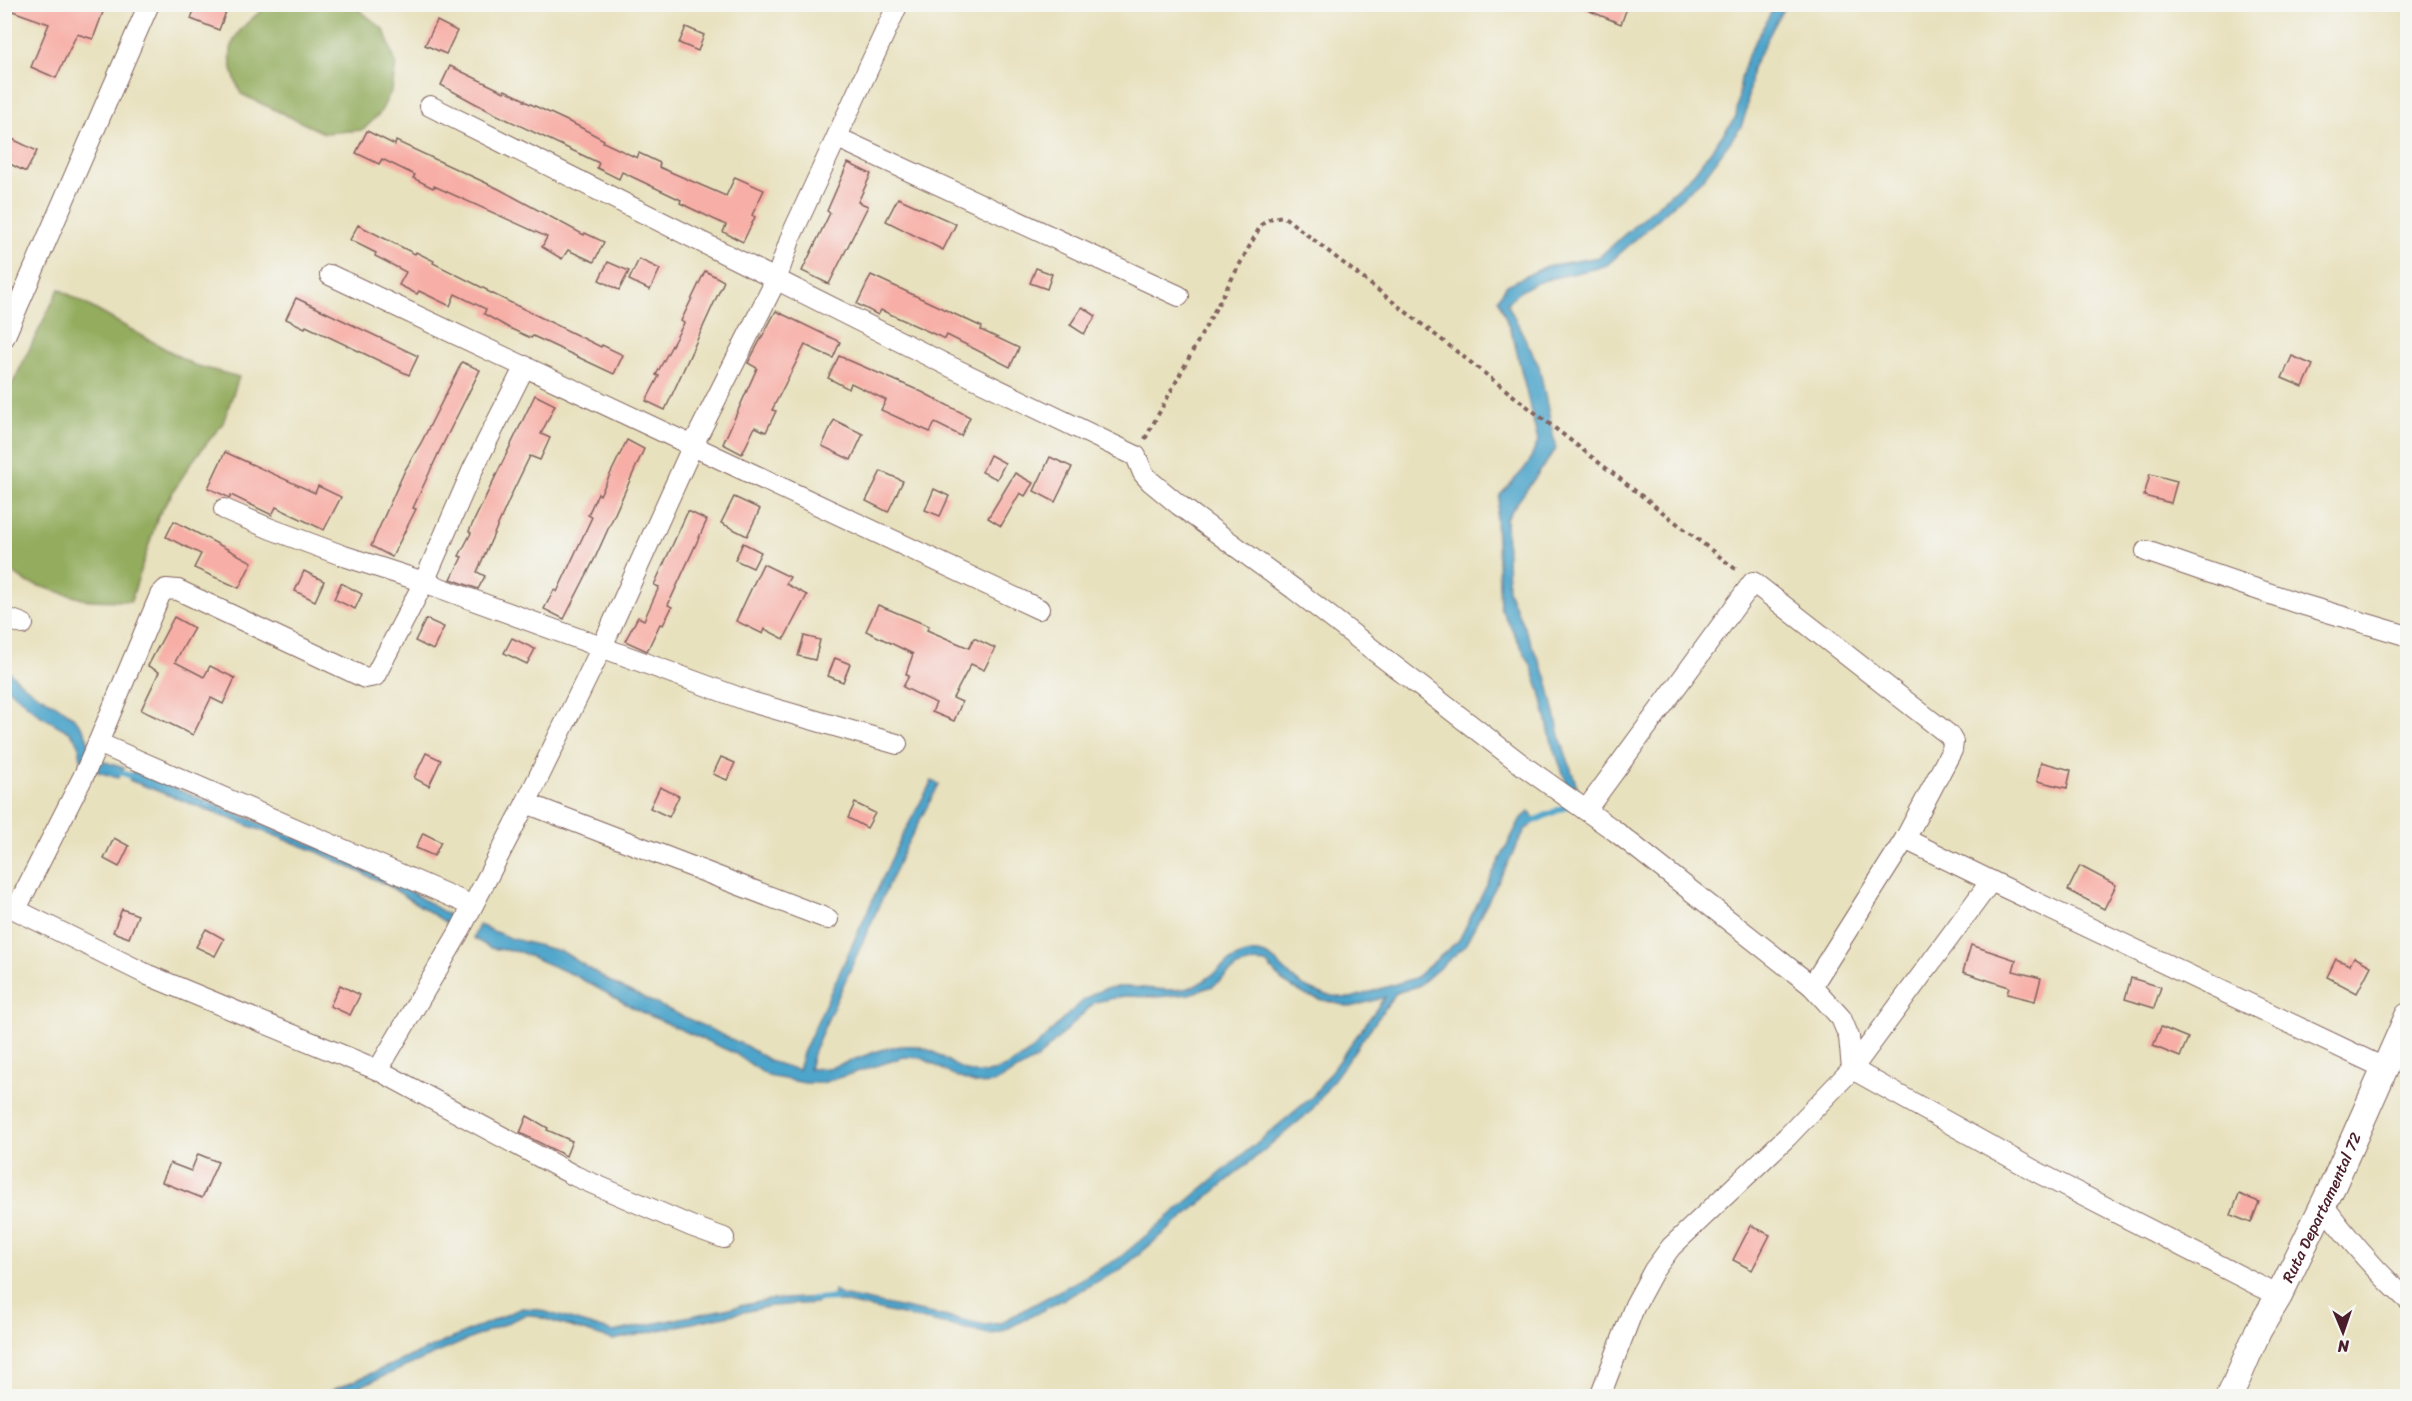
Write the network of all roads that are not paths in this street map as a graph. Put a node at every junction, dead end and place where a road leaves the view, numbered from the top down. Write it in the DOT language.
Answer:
graph roads {
  1 [pos="149,4"];
  2 [pos="898,4"];
  3 [pos="430,106"];
  4 [pos="838,138"];
  5 [pos="330,275"];
  6 [pos="776,280"];
  7 [pos="1179,296"];
  8 [pos="4,338"];
  9 [pos="525,366"];
  10 [pos="693,445"];
  11 [pos="224,509"];
  12 [pos="2146,551"];
  13 [pos="424,582"];
  14 [pos="1039,609"];
  15 [pos="2408,636"];
  16 [pos="602,647"];
  17 [pos="897,744"];
  18 [pos="95,749"];
  19 [pos="526,803"];
  20 [pos="1579,806"];
  21 [pos="1905,839"];
  22 [pos="1991,881"];
  23 [pos="10,906"];
  24 [pos="465,919"];
  25 [pos="828,919"];
  26 [pos="1812,986"];
  27 [pos="2408,1016"];
  28 [pos="1852,1069"];
  29 [pos="2386,1069"];
  30 [pos="378,1070"];
  31 [pos="2323,1205"];
  32 [pos="724,1238"];
  33 [pos="2279,1296"];
  34 [pos="2408,1300"];
  35 [pos="1599,1396"];
  36 [pos="2230,1396"];
  1 -- 8 [label="street"];
  2 -- 4 [label="street"];
  3 -- 6 [label="street"];
  4 -- 6 [label="street"];
  4 -- 7 [label="street"];
  5 -- 9 [label="street"];
  6 -- 10 [label="street"];
  6 -- 20 [label="street"];
  9 -- 10 [label="street"];
  9 -- 13 [label="street"];
  10 -- 14 [label="street"];
  10 -- 16 [label="street"];
  11 -- 13 [label="street"];
  12 -- 15 [label="street"];
  13 -- 16 [label="street"];
  13 -- 18 [label="street"];
  16 -- 17 [label="street"];
  16 -- 19 [label="street"];
  18 -- 23 [label="street"];
  18 -- 24 [label="street"];
  19 -- 24 [label="street"];
  19 -- 25 [label="street"];
  20 -- 21 [label="street"];
  20 -- 26 [label="street"];
  21 -- 22 [label="street"];
  21 -- 26 [label="street"];
  22 -- 28 [label="street"];
  22 -- 29 [label="street"];
  23 -- 30 [label="street"];
  24 -- 30 [label="street"];
  26 -- 28 [label="street"];
  27 -- 29 [label="main road, Ruta Departamental 72"];
  28 -- 33 [label="street"];
  28 -- 35 [label="street"];
  29 -- 31 [label="main road, Ruta Departamental 72"];
  30 -- 32 [label="street"];
  31 -- 33 [label="main road, Ruta Departamental 72"];
  31 -- 34 [label="street"];
  33 -- 36 [label="main road, Ruta Departamental 72"];
}
